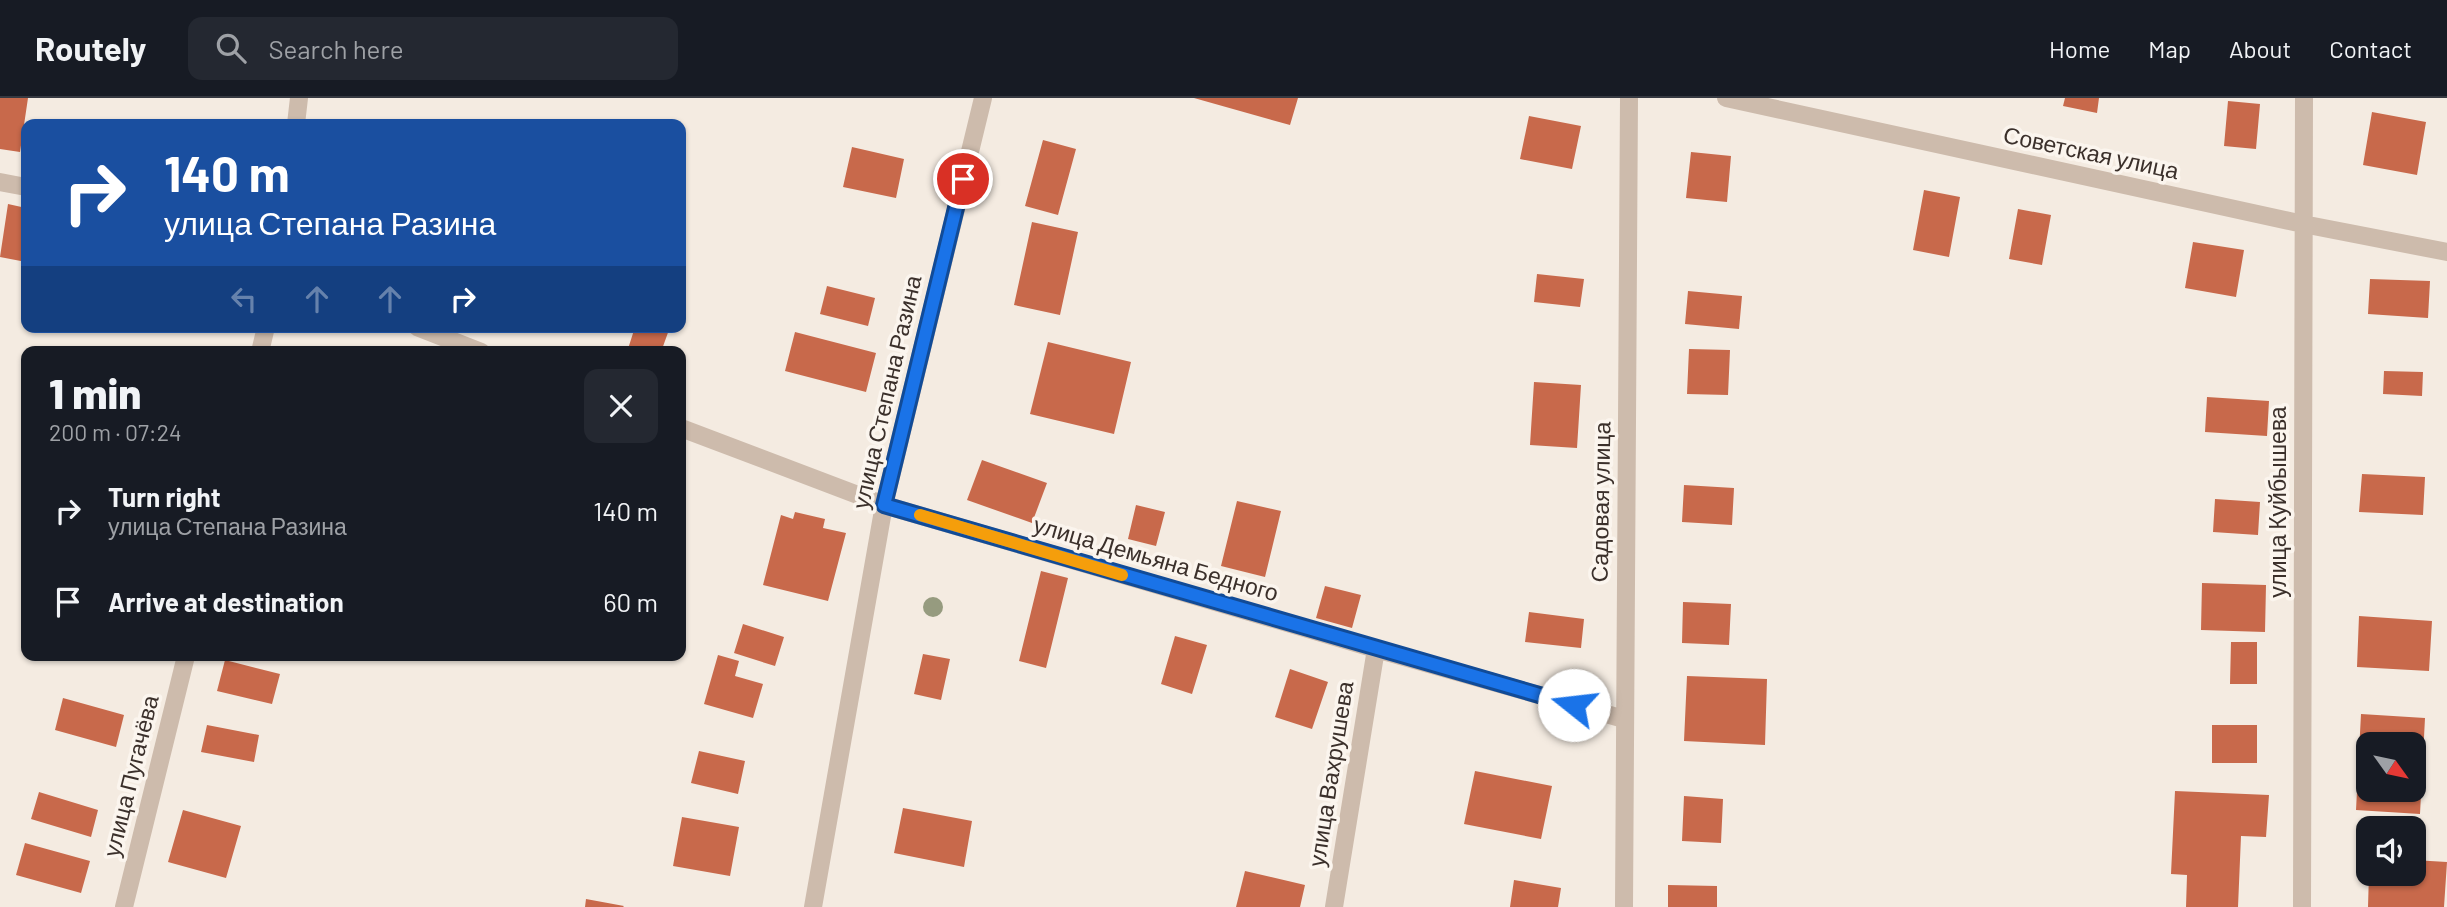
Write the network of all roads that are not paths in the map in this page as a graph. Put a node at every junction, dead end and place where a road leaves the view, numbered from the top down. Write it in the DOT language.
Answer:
graph roads {
  1 [pos="299,98"];
  2 [pos="983,98"];
  3 [pos="1629,98"];
  4 [pos="1726,98"];
  5 [pos="2304,98"];
  6 [pos="297,119"];
  7 [pos="0,181"];
  8 [pos="21,186"];
  9 [pos="2302,224"];
  10 [pos="2447,252"];
  11 [pos="432,333"];
  12 [pos="466,346"];
  13 [pos="686,430"];
  14 [pos="884,505"];
  15 [pos="1376,649"];
  16 [pos="185,661"];
  17 [pos="1624,719"];
  18 [pos="124,907"];
  19 [pos="813,907"];
  20 [pos="1334,907"];
  21 [pos="1624,907"];
  22 [pos="2301,907"];
  1 -- 6 [label="street"];
  2 -- 14 [label="street, улица Степана Разина"];
  3 -- 17 [label="street, Садовая улица"];
  4 -- 9 [label="street, Советская улица"];
  5 -- 9 [label="street, улица Куйбышева"];
  7 -- 8 [label="street"];
  9 -- 10 [label="street, Советская улица"];
  9 -- 22 [label="street, улица Куйбышева"];
  11 -- 12 [label="street"];
  13 -- 14 [label="street, улица Демьяна Бедного"];
  14 -- 15 [label="street, улица Демьяна Бедного"];
  14 -- 19 [label="street, улица Степана Разина"];
  15 -- 17 [label="street, улица Демьяна Бедного"];
  15 -- 20 [label="street, улица Вахрушева"];
  16 -- 18 [label="street, улица Пугачёва"];
  17 -- 21 [label="street, Садовая улица"];
}
